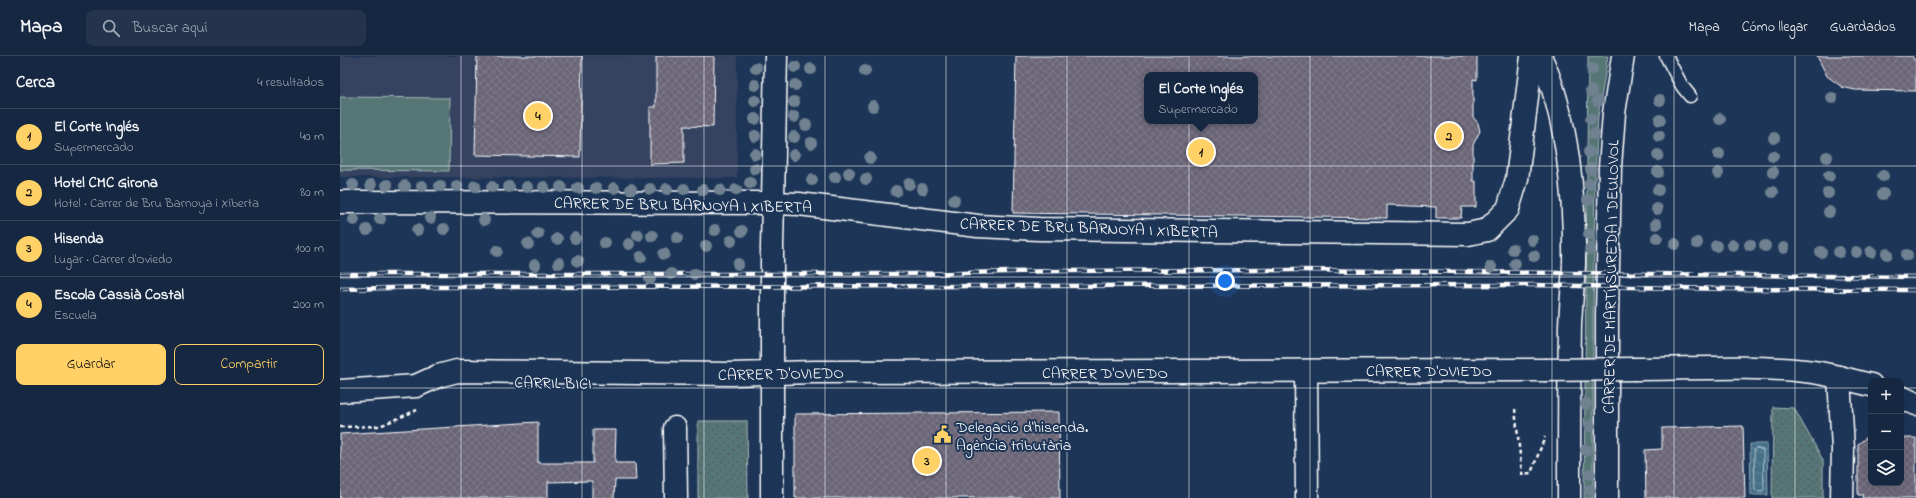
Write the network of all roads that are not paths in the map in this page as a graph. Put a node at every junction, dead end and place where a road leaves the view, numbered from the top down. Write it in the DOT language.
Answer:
graph roads {
  1 [pos="776,56"];
  2 [pos="1532,56"];
  3 [pos="1540,56"];
  4 [pos="1623,56"];
  5 [pos="1666,56"];
  6 [pos="1690,96"];
  7 [pos="340,202"];
  8 [pos="775,203"];
  9 [pos="1306,371"];
  10 [pos="772,373"];
  11 [pos="1839,377"];
  12 [pos="1868,384"];
  13 [pos="340,391"];
  14 [pos="1904,398"];
  15 [pos="1916,404"];
  16 [pos="675,428"];
  17 [pos="676,498"];
  18 [pos="772,498"];
  19 [pos="1307,498"];
  20 [pos="1569,498"];
  21 [pos="1607,498"];
  22 [pos="1842,498"];
  1 -- 8 [label="street"];
  2 -- 8 [label="street, CARRER DE BRU BARNOYA I XIBERTA"];
  3 -- 20 [label="street"];
  4 -- 21 [label="street, CARRER DE MARTÍ SUREDA I DEULOVOL"];
  5 -- 6 [label="lane"];
  7 -- 8 [label="street, CARRER DE BRU BARNOYA I XIBERTA"];
  8 -- 10 [label="street"];
  9 -- 10 [label="street, CARRER D'OVIEDO"];
  9 -- 11 [label="street, CARRER D'OVIEDO, bridge"];
  9 -- 19 [label="street"];
  10 -- 13 [label="street, CARRER D'OVIEDO"];
  10 -- 18 [label="street"];
  11 -- 12 [label="street, CARRER D'OVIEDO"];
  11 -- 22 [label="street"];
  14 -- 15 [label="street"];
  16 -- 17 [label="street"];
}
